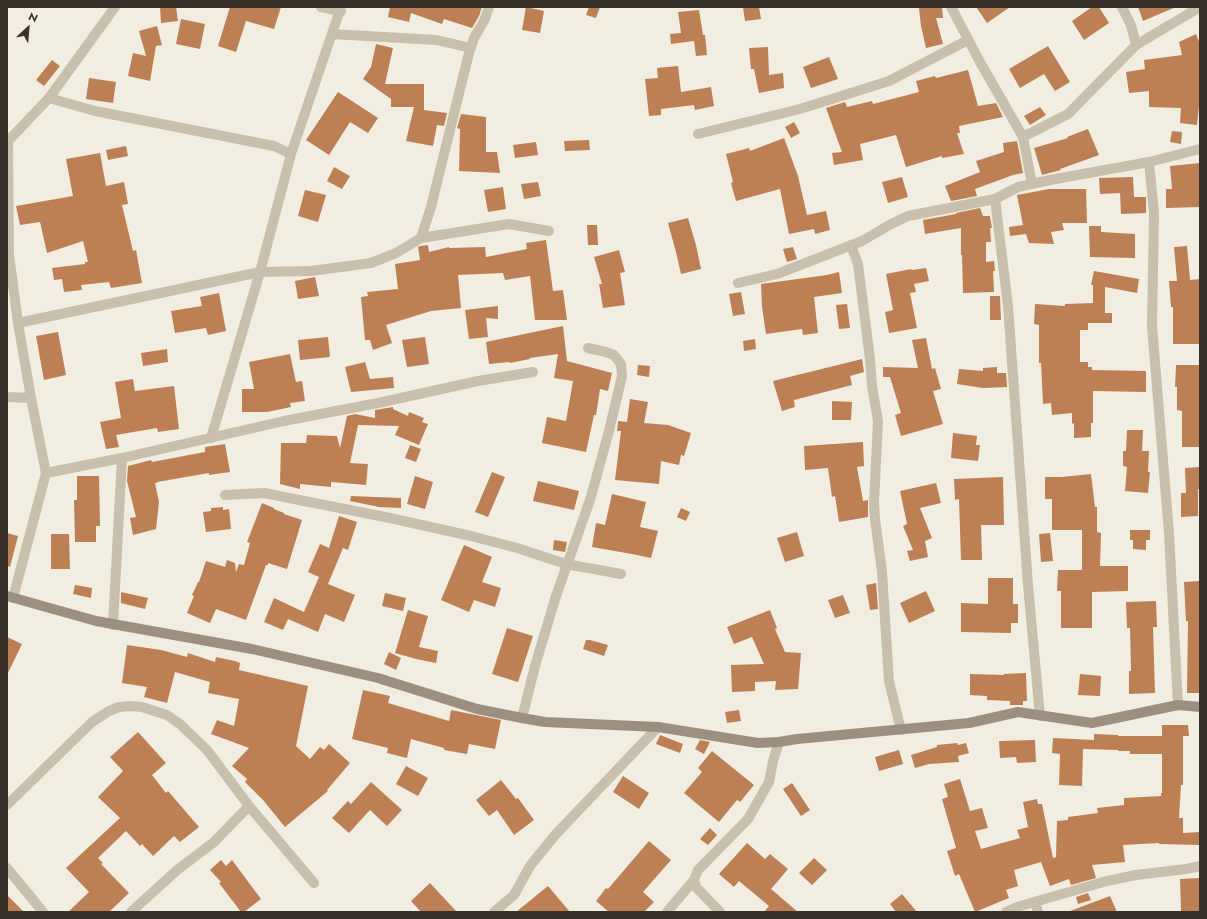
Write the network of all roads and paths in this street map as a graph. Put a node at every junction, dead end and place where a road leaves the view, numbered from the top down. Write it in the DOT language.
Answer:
graph roads {
  1 [pos="115,7"];
  2 [pos="321,7"];
  3 [pos="489,7"];
  4 [pos="951,7"];
  5 [pos="1122,7"];
  6 [pos="1200,7"];
  7 [pos="341,9"];
  8 [pos="332,34"];
  9 [pos="968,40"];
  10 [pos="1136,45"];
  11 [pos="471,48"];
  12 [pos="49,98"];
  13 [pos="698,134"];
  14 [pos="1023,137"];
  15 [pos="1200,149"];
  16 [pos="291,154"];
  17 [pos="1149,162"];
  18 [pos="1032,184"];
  19 [pos="995,199"];
  20 [pos="549,231"];
  21 [pos="421,238"];
  22 [pos="851,246"];
  23 [pos="8,255"];
  24 [pos="260,272"];
  25 [pos="738,284"];
  26 [pos="18,323"];
  27 [pos="588,348"];
  28 [pos="533,372"];
  29 [pos="7,397"];
  30 [pos="31,398"];
  31 [pos="211,438"];
  32 [pos="122,458"];
  33 [pos="46,473"];
  34 [pos="225,496"];
  35 [pos="566,564"];
  36 [pos="621,574"];
  37 [pos="10,597"];
  38 [pos="113,624"];
  39 [pos="1178,705"];
  40 [pos="1200,707"];
  41 [pos="1040,716"];
  42 [pos="522,718"];
  43 [pos="658,727"];
  44 [pos="901,730"];
  45 [pos="780,742"];
  46 [pos="7,805"];
  47 [pos="249,806"];
  48 [pos="1200,866"];
  49 [pos="7,868"];
  50 [pos="694,880"];
  51 [pos="314,882"];
  52 [pos="1035,902"];
  53 [pos="43,912"];
  54 [pos="131,912"];
  55 [pos="494,912"];
  56 [pos="667,912"];
  57 [pos="720,912"];
  58 [pos="1006,912"];
  59 [pos="1038,912"];
  1 -- 12 [label="street"];
  2 -- 7 [label="street"];
  3 -- 11 [label="street"];
  4 -- 9 [label="street"];
  5 -- 10 [label="street"];
  6 -- 10 [label="street"];
  7 -- 8 [label="street"];
  8 -- 11 [label="street"];
  8 -- 16 [label="street"];
  9 -- 13 [label="street"];
  9 -- 14 [label="street"];
  10 -- 14 [label="street"];
  11 -- 21 [label="street"];
  12 -- 16 [label="street"];
  12 -- 23 [label="street"];
  14 -- 18 [label="street"];
  15 -- 17 [label="street"];
  16 -- 24 [label="street"];
  17 -- 18 [label="street"];
  17 -- 39 [label="street"];
  18 -- 19 [label="street"];
  19 -- 22 [label="street"];
  19 -- 41 [label="street"];
  20 -- 21 [label="street"];
  21 -- 24 [label="street"];
  22 -- 25 [label="street"];
  22 -- 44 [label="street"];
  23 -- 26 [label="street"];
  24 -- 26 [label="street"];
  24 -- 31 [label="street"];
  26 -- 30 [label="street"];
  27 -- 35 [label="street"];
  28 -- 31 [label="street"];
  29 -- 30 [label="street"];
  30 -- 33 [label="street"];
  31 -- 32 [label="street"];
  32 -- 33 [label="street"];
  32 -- 38 [label="street"];
  33 -- 37 [label="street"];
  34 -- 35 [label="street"];
  35 -- 36 [label="street"];
  35 -- 42 [label="street"];
  37 -- 38 [label="street"];
  38 -- 42 [label="street"];
  39 -- 40 [label="street"];
  39 -- 41 [label="street"];
  41 -- 44 [label="street"];
  42 -- 43 [label="street"];
  43 -- 45 [label="street"];
  43 -- 55 [label="street"];
  44 -- 45 [label="street"];
  45 -- 50 [label="street"];
  46 -- 47 [label="street"];
  47 -- 51 [label="street"];
  47 -- 54 [label="street"];
  48 -- 52 [label="street"];
  49 -- 53 [label="street"];
  50 -- 56 [label="street"];
  50 -- 57 [label="street"];
  52 -- 58 [label="street"];
  52 -- 59 [label="street"];
}
